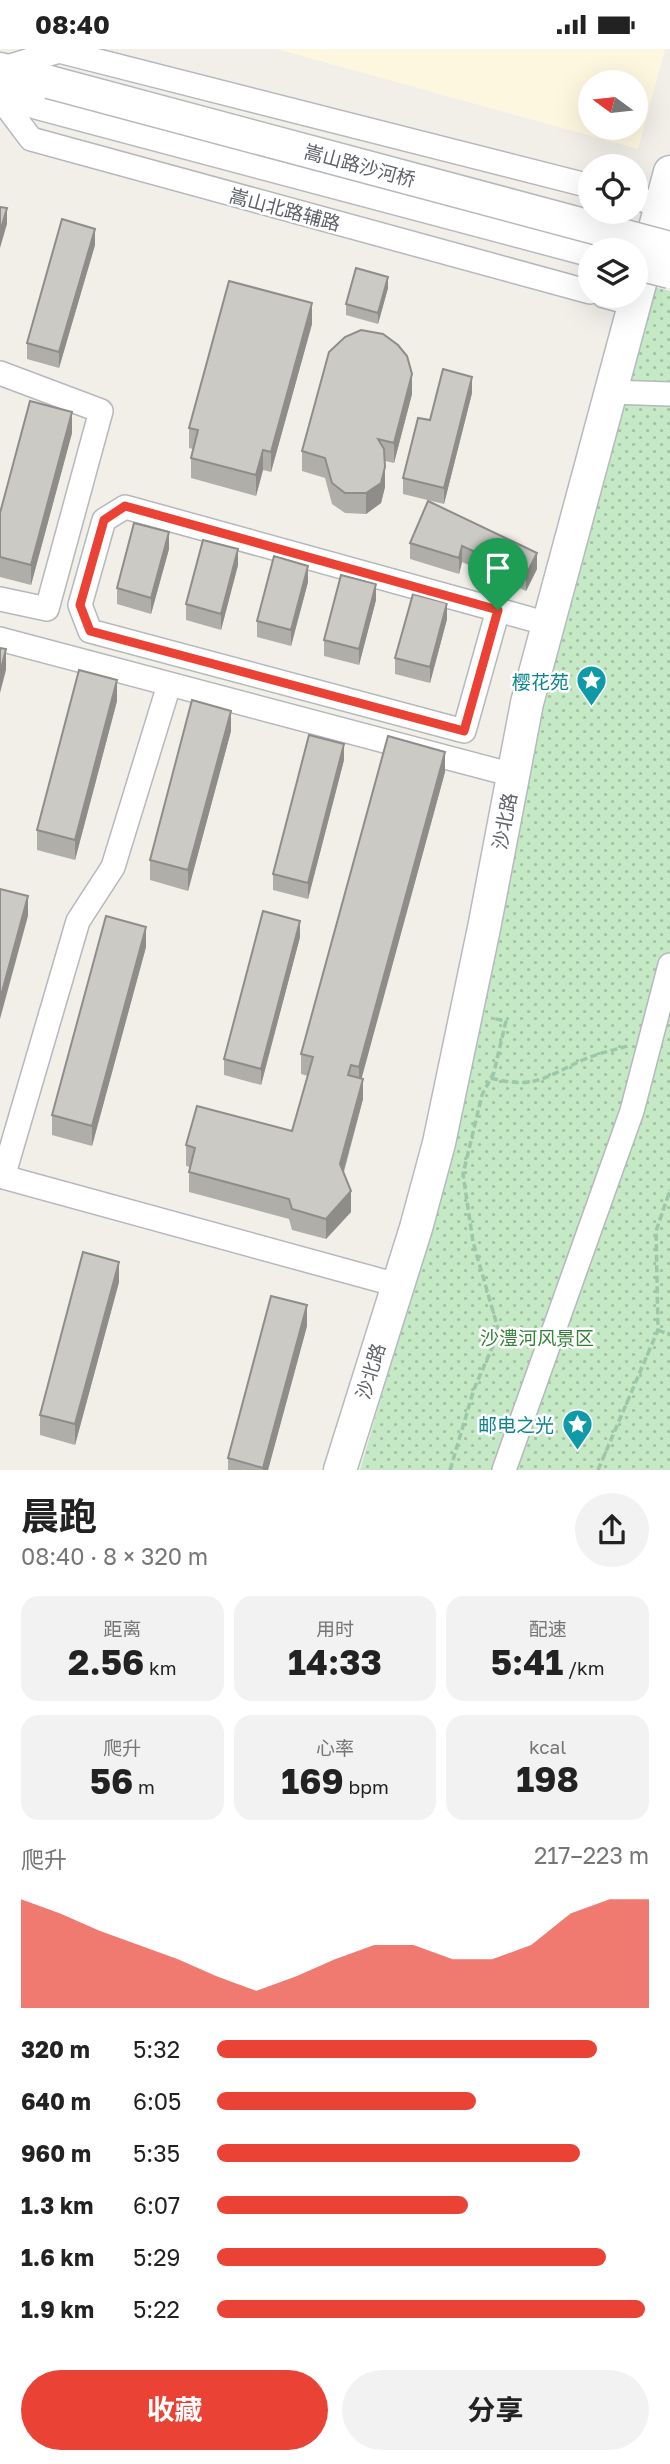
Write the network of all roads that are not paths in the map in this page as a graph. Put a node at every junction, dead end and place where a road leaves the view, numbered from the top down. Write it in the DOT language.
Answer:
graph roads {
  1 [pos="0,82"];
  2 [pos="46,93"];
  3 [pos="670,171"];
  4 [pos="578,183"];
  5 [pos="655,202"];
  6 [pos="648,238"];
  7 [pos="578,247"];
  8 [pos="670,248"];
  9 [pos="648,266"];
  10 [pos="670,272"];
  11 [pos="578,289"];
  12 [pos="633,308"];
  13 [pos="0,373"];
  14 [pos="610,392"];
  15 [pos="670,394"];
  16 [pos="0,599"];
  17 [pos="498,610"];
  18 [pos="548,624"];
  19 [pos="0,639"];
  20 [pos="169,685"];
  21 [pos="513,775"];
  22 [pos="670,965"];
  23 [pos="1,1177"];
  24 [pos="397,1285"];
  25 [pos="340,1470"];
  26 [pos="504,1470"];
  1 -- 2 [label="street"];
  1 -- 4 [label="street"];
  1 -- 11 [label="street, 嵩山北路辅路"];
  2 -- 7 [label="street, 嵩山路沙河桥"];
  2 -- 8 [label="street, 嵩山路沙河桥, bridge"];
  3 -- 5 [label="street, 沙北路"];
  5 -- 6 [label="street, 沙北路"];
  9 -- 10 [label="street, bridge"];
  12 -- 14 [label="street, 沙北路"];
  13 -- 16 [label="street"];
  14 -- 15 [label="street"];
  14 -- 18 [label="street, 沙北路"];
  17 -- 17 [label="street"];
  17 -- 18 [label="street"];
  18 -- 21 [label="street, 沙北路"];
  19 -- 20 [label="street"];
  20 -- 21 [label="street"];
  20 -- 23 [label="street"];
  21 -- 24 [label="street, 沙北路"];
  22 -- 26 [label="street"];
  23 -- 24 [label="street"];
  24 -- 25 [label="street, 沙北路"];
}
